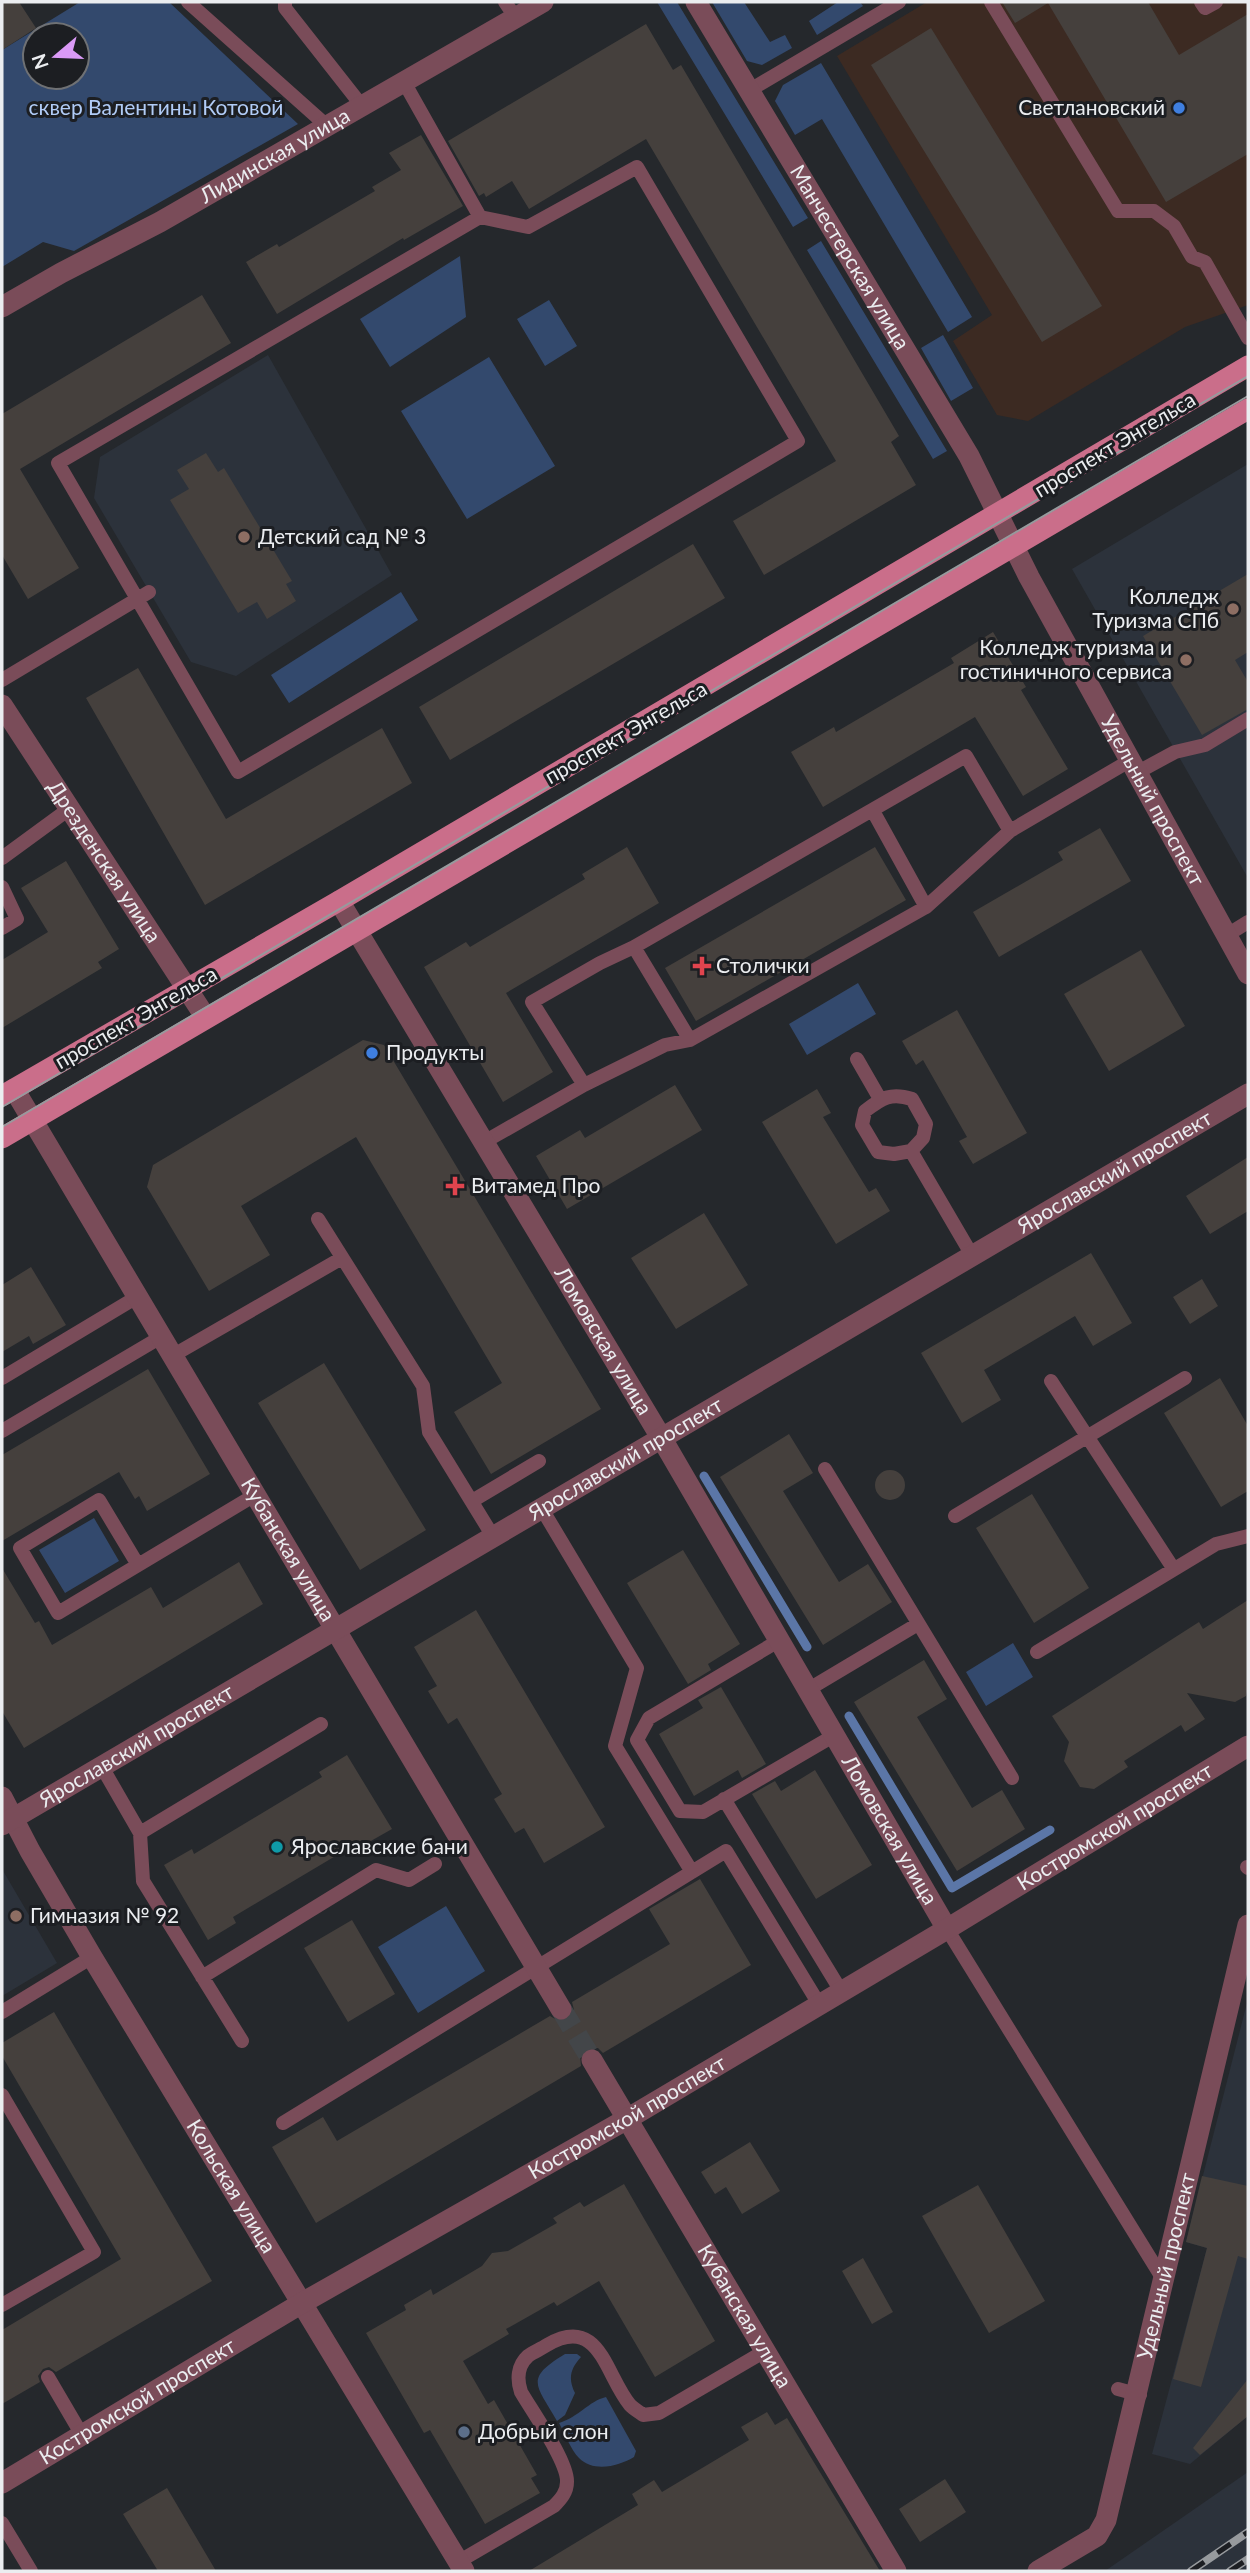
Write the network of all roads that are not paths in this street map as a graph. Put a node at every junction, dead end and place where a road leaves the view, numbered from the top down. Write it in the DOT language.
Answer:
graph roads {
  1 [pos="188,2"];
  2 [pos="285,2"];
  3 [pos="543,2"];
  4 [pos="696,2"];
  5 [pos="899,2"];
  6 [pos="991,2"];
  7 [pos="1201,2"];
  8 [pos="1216,2"];
  9 [pos="511,10"];
  10 [pos="404,82"];
  11 [pos="750,90"];
  12 [pos="362,106"];
  13 [pos="327,126"];
  14 [pos="480,217"];
  15 [pos="2,307"];
  16 [pos="1248,338"];
  17 [pos="1248,366"];
  18 [pos="1248,409"];
  19 [pos="998,514"];
  20 [pos="1014,546"];
  21 [pos="143,596"];
  22 [pos="2,680"];
  23 [pos="2,705"];
  24 [pos="1248,719"];
  25 [pos="1134,766"];
  26 [pos="69,809"];
  27 [pos="873,811"];
  28 [pos="1010,831"];
  29 [pos="2,858"];
  30 [pos="2,887"];
  31 [pos="339,901"];
  32 [pos="926,907"];
  33 [pos="1248,922"];
  34 [pos="2,928"];
  35 [pos="357,932"];
  36 [pos="1227,935"];
  37 [pos="634,947"];
  38 [pos="1248,974"];
  39 [pos="187,989"];
  40 [pos="206,1018"];
  41 [pos="690,1040"];
  42 [pos="857,1059"];
  43 [pos="584,1085"];
  44 [pos="8,1093"];
  45 [pos="1248,1094"];
  46 [pos="880,1099"];
  47 [pos="32,1120"];
  48 [pos="2,1138"];
  49 [pos="484,1142"];
  50 [pos="911,1151"];
  51 [pos="318,1219"];
  52 [pos="973,1256"];
  53 [pos="342,1258"];
  54 [pos="137,1297"];
  55 [pos="161,1336"];
  56 [pos="172,1356"];
  57 [pos="2,1378"];
  58 [pos="1185,1378"];
  59 [pos="1051,1381"];
  60 [pos="2,1431"];
  61 [pos="1088,1437"];
  62 [pos="662,1439"];
  63 [pos="539,1461"];
  64 [pos="825,1469"];
  65 [pos="255,1495"];
  66 [pos="472,1501"];
  67 [pos="542,1509"];
  68 [pos="955,1516"];
  69 [pos="1248,1536"];
  70 [pos="494,1538"];
  71 [pos="138,1565"];
  72 [pos="1173,1568"];
  73 [pos="918,1624"];
  74 [pos="336,1630"];
  75 [pos="780,1640"];
  76 [pos="1037,1652"];
  77 [pos="809,1689"];
  78 [pos="321,1724"];
  79 [pos="835,1735"];
  80 [pos="1248,1746"];
  81 [pos="102,1767"];
  82 [pos="1012,1778"];
  83 [pos="2,1797"];
  84 [pos="724,1799"];
  85 [pos="8,1821"];
  86 [pos="140,1833"];
  87 [pos="435,1864"];
  88 [pos="692,1872"];
  89 [pos="1248,1925"];
  90 [pos="947,1929"];
  91 [pos="92,1957"];
  92 [pos="536,1968"];
  93 [pos="202,1977"];
  94 [pos="841,1991"];
  95 [pos="819,2004"];
  96 [pos="561,2009"];
  97 [pos="2,2012"];
  98 [pos="242,2041"];
  99 [pos="592,2060"];
  100 [pos="2,2095"];
  101 [pos="627,2119"];
  102 [pos="283,2123"];
  103 [pos="1163,2280"];
  104 [pos="302,2304"];
  105 [pos="2,2305"];
  106 [pos="765,2351"];
  107 [pos="48,2377"];
  108 [pos="1118,2389"];
  109 [pos="1140,2395"];
  110 [pos="82,2435"];
  111 [pos="2,2483"];
  112 [pos="2,2523"];
  113 [pos="461,2567"];
  114 [pos="30,2571"];
  115 [pos="897,2571"];
  116 [pos="1038,2571"];
  1 -- 13 [label="lane"];
  2 -- 12 [label="lane"];
  3 -- 9 [label="street, Лидинская улица"];
  4 -- 11 [label="street, Манчестерская улица"];
  5 -- 11 [label="lane"];
  6 -- 16 [label="lane"];
  7 -- 8 [label="lane"];
  9 -- 10 [label="street, Лидинская улица"];
  10 -- 12 [label="street, Лидинская улица"];
  10 -- 14 [label="lane"];
  11 -- 19 [label="street, Манчестерская улица"];
  12 -- 13 [label="street, Лидинская улица"];
  13 -- 15 [label="street, Лидинская улица"];
  14 -- 21 [label="lane"];
  14 -- 21 [label="lane"];
  17 -- 19 [label="main road, проспект Энгельса"];
  18 -- 20 [label="main road, проспект Энгельса"];
  19 -- 20 [label="street, Удельный проспект"];
  19 -- 31 [label="main road, проспект Энгельса"];
  20 -- 25 [label="street, Удельный проспект"];
  20 -- 35 [label="main road, проспект Энгельса"];
  21 -- 22 [label="lane"];
  23 -- 26 [label="street, Дрезденская улица"];
  24 -- 25 [label="lane"];
  25 -- 28 [label="lane"];
  25 -- 36 [label="street, Удельный проспект"];
  26 -- 29 [label="lane"];
  26 -- 39 [label="street, Дрезденская улица"];
  27 -- 28 [label="lane"];
  27 -- 32 [label="lane"];
  27 -- 37 [label="lane"];
  28 -- 32 [label="lane"];
  30 -- 34 [label="lane"];
  31 -- 35 [label="street, Ломовская улица"];
  31 -- 39 [label="main road, проспект Энгельса"];
  32 -- 41 [label="lane"];
  33 -- 36 [label="lane"];
  35 -- 40 [label="main road, проспект Энгельса"];
  35 -- 49 [label="street, Ломовская улица"];
  36 -- 38 [label="street, Удельный проспект"];
  37 -- 41 [label="lane"];
  37 -- 43 [label="lane"];
  39 -- 40 [label="street, Дрезденская улица"];
  39 -- 44 [label="main road, проспект Энгельса"];
  40 -- 47 [label="main road, проспект Энгельса"];
  41 -- 43 [label="lane"];
  42 -- 46 [label="lane"];
  43 -- 49 [label="lane"];
  44 -- 47 [label="street, Кубанская улица"];
  45 -- 52 [label="street, Ярославский проспект"];
  46 -- 50 [label="lane"];
  46 -- 50 [label="lane"];
  47 -- 48 [label="main road, проспект Энгельса"];
  47 -- 54 [label="street, Кубанская улица"];
  49 -- 62 [label="street, Ломовская улица"];
  50 -- 52 [label="lane"];
  51 -- 53 [label="lane"];
  52 -- 62 [label="street, Ярославский проспект"];
  53 -- 56 [label="lane"];
  53 -- 66 [label="lane"];
  54 -- 55 [label="street, Кубанская улица"];
  54 -- 57 [label="lane"];
  55 -- 56 [label="street, Кубанская улица"];
  55 -- 60 [label="lane"];
  56 -- 65 [label="street, Кубанская улица"];
  58 -- 61 [label="lane"];
  59 -- 61 [label="lane"];
  61 -- 68 [label="lane"];
  61 -- 72 [label="lane"];
  62 -- 67 [label="street, Ярославский проспект"];
  62 -- 75 [label="street, Ломовская улица"];
  63 -- 66 [label="lane"];
  64 -- 73 [label="lane"];
  65 -- 71 [label="lane"];
  65 -- 74 [label="street, Кубанская улица"];
  66 -- 70 [label="lane"];
  67 -- 70 [label="street, Ярославский проспект"];
  67 -- 88 [label="lane"];
  69 -- 72 [label="lane"];
  70 -- 74 [label="street, Ярославский проспект"];
  71 -- 71 [label="lane"];
  72 -- 76 [label="lane"];
  73 -- 77 [label="lane"];
  73 -- 82 [label="lane"];
  74 -- 81 [label="street, Ярославский проспект"];
  74 -- 92 [label="street, Кубанская улица"];
  75 -- 77 [label="street, Ломовская улица"];
  75 -- 84 [label="lane"];
  77 -- 79 [label="street, Ломовская улица"];
  78 -- 86 [label="lane"];
  79 -- 84 [label="lane"];
  79 -- 90 [label="street, Ломовская улица"];
  80 -- 90 [label="street, Костромской проспект"];
  81 -- 85 [label="street, Ярославский проспект"];
  81 -- 86 [label="lane"];
  83 -- 85 [label="street, Кольская улица"];
  84 -- 94 [label="lane"];
  85 -- 91 [label="street, Кольская улица"];
  86 -- 93 [label="lane"];
  87 -- 93 [label="lane"];
  88 -- 92 [label="lane"];
  88 -- 95 [label="lane"];
  89 -- 103 [label="street, Удельный проспект"];
  90 -- 94 [label="street, Костромской проспект"];
  90 -- 103 [label="lane"];
  91 -- 97 [label="lane"];
  91 -- 104 [label="street, Кольская улица"];
  92 -- 96 [label="street, Кубанская улица"];
  92 -- 102 [label="lane"];
  93 -- 98 [label="lane"];
  94 -- 95 [label="street, Костромской проспект"];
  95 -- 101 [label="street, Костромской проспект"];
  99 -- 101 [label="street, Кубанская улица"];
  100 -- 105 [label="lane"];
  101 -- 104 [label="street, Костромской проспект"];
  101 -- 106 [label="street, Кубанская улица"];
  103 -- 116 [label="street, Удельный проспект"];
  104 -- 110 [label="street, Костромской проспект"];
  104 -- 113 [label="street, Кольская улица"];
  106 -- 113 [label="lane"];
  106 -- 115 [label="street, Кубанская улица"];
  107 -- 110 [label="lane"];
  108 -- 109 [label="lane"];
  110 -- 111 [label="street, Костромской проспект"];
  112 -- 114 [label="lane"];
}
